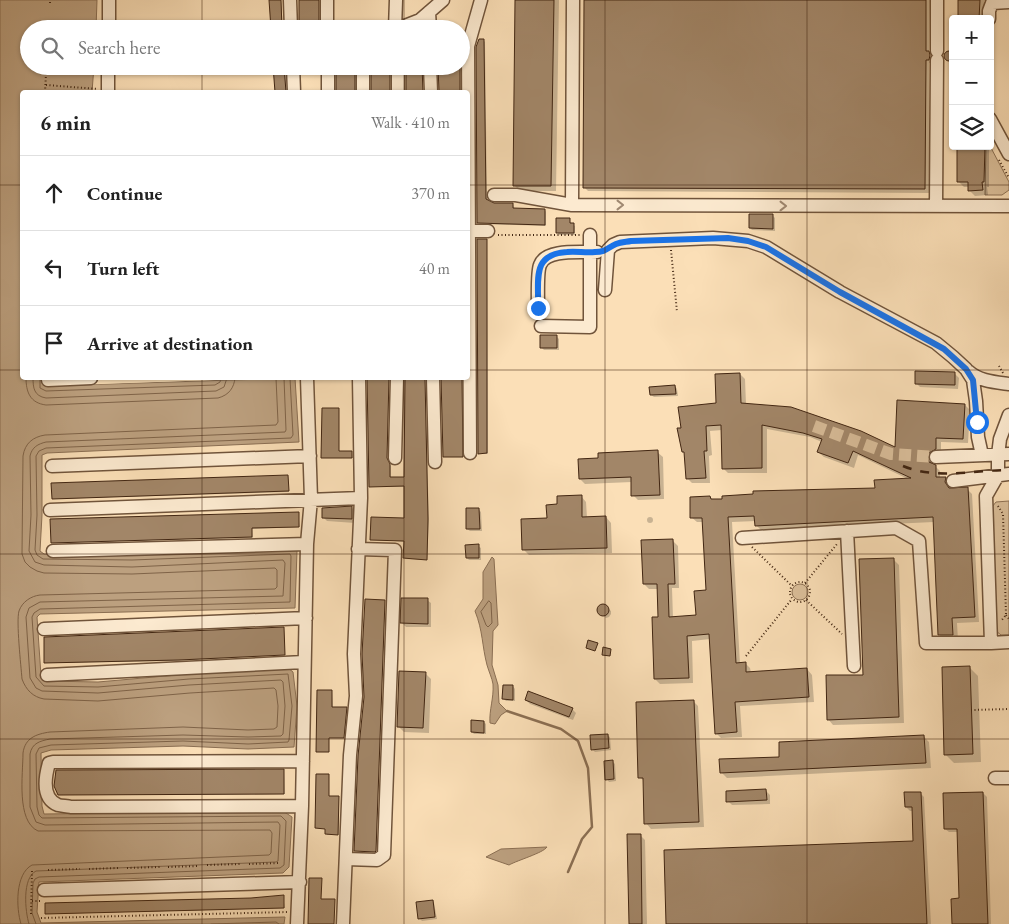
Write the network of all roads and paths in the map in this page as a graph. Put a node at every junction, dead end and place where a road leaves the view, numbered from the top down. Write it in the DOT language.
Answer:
graph roads {
  1 [pos="109,0"];
  2 [pos="290,0"];
  3 [pos="327,0"];
  4 [pos="396,0"];
  5 [pos="443,0"];
  6 [pos="482,0"];
  7 [pos="573,0"];
  8 [pos="937,0"];
  9 [pos="1009,2"];
  10 [pos="429,12"];
  11 [pos="988,15"];
  12 [pos="109,20"];
  13 [pos="291,20"];
  14 [pos="328,20"];
  15 [pos="397,20"];
  16 [pos="420,20"];
  17 [pos="429,20"];
  18 [pos="470,39"];
  19 [pos="46,75"];
  20 [pos="108,75"];
  21 [pos="293,75"];
  22 [pos="328,75"];
  23 [pos="363,75"];
  24 [pos="398,75"];
  25 [pos="430,75"];
  26 [pos="468,75"];
  27 [pos="46,85"];
  28 [pos="45,90"];
  29 [pos="98,90"];
  30 [pos="108,90"];
  31 [pos="294,90"];
  32 [pos="328,90"];
  33 [pos="363,90"];
  34 [pos="398,90"];
  35 [pos="430,90"];
  36 [pos="468,90"];
  37 [pos="994,126"];
  38 [pos="1009,154"];
  39 [pos="494,195"];
  40 [pos="572,205"];
  41 [pos="936,206"];
  42 [pos="1009,206"];
  43 [pos="470,231"];
  44 [pos="488,231"];
  45 [pos="590,235"];
  46 [pos="672,239"];
  47 [pos="608,250"];
  48 [pos="590,252"];
  49 [pos="605,290"];
  50 [pos="538,308"];
  51 [pos="678,312"];
  52 [pos="541,326"];
  53 [pos="966,369"];
  54 [pos="307,380"];
  55 [pos="359,380"];
  56 [pos="396,380"];
  57 [pos="433,380"];
  58 [pos="469,380"];
  59 [pos="1009,384"];
  60 [pos="1008,420"];
  61 [pos="470,453"];
  62 [pos="982,455"];
  63 [pos="1003,455"];
  64 [pos="310,456"];
  65 [pos="936,457"];
  66 [pos="395,458"];
  67 [pos="435,462"];
  68 [pos="52,466"];
  69 [pos="1004,475"];
  70 [pos="953,481"];
  71 [pos="989,491"];
  72 [pos="361,498"];
  73 [pos="311,499"];
  74 [pos="50,510"];
  75 [pos="847,531"];
  76 [pos="742,538"];
  77 [pos="307,544"];
  78 [pos="358,548"];
  79 [pos="53,551"];
  80 [pos="805,583"];
  81 [pos="792,586"];
  82 [pos="792,599"];
  83 [pos="806,600"];
  84 [pos="1006,615"];
  85 [pos="306,618"];
  86 [pos="1009,619"];
  87 [pos="44,629"];
  88 [pos="991,637"];
  89 [pos="1009,642"];
  90 [pos="853,644"];
  91 [pos="746,656"];
  92 [pos="304,662"];
  93 [pos="854,666"];
  94 [pos="47,675"];
  95 [pos="1009,709"];
  96 [pos="971,710"];
  97 [pos="303,760"];
  98 [pos="995,778"];
  99 [pos="1009,778"];
  100 [pos="302,806"];
  101 [pos="346,860"];
  102 [pos="280,863"];
  103 [pos="242,864"];
  104 [pos="249,864"];
  105 [pos="207,865"];
  106 [pos="198,866"];
  107 [pos="160,867"];
  108 [pos="168,867"];
  109 [pos="89,868"];
  110 [pos="118,868"];
  111 [pos="127,868"];
  112 [pos="48,870"];
  113 [pos="80,870"];
  114 [pos="32,871"];
  115 [pos="300,882"];
  116 [pos="42,896"];
  117 [pos="31,901"];
  118 [pos="291,912"];
  119 [pos="31,914"];
  120 [pos="41,918"];
  121 [pos="297,924"];
  122 [pos="344,924"];
  1 -- 12 [label="street"];
  2 -- 13 [label="street"];
  3 -- 14 [label="street"];
  4 -- 15 [label="street"];
  5 -- 10 [label="street"];
  6 -- 18 [label="street"];
  7 -- 40 [label="street"];
  8 -- 41 [label="street"];
  9 -- 11 [label="street"];
  10 -- 16 [label="street"];
  10 -- 17 [label="street"];
  19 -- 27 [label="path"];
  20 -- 30 [label="street"];
  21 -- 31 [label="street"];
  22 -- 32 [label="street"];
  23 -- 33 [label="street"];
  24 -- 34 [label="street"];
  25 -- 35 [label="street"];
  26 -- 36 [label="street"];
  27 -- 28 [label="path"];
  27 -- 29 [label="path"];
  37 -- 38 [label="street"];
  39 -- 40 [label="street"];
  40 -- 41 [label="street, one-way"];
  41 -- 42 [label="street"];
  43 -- 44 [label="street"];
  44 -- 45 [label="path"];
  45 -- 48 [label="street"];
  46 -- 47 [label="street"];
  46 -- 51 [label="path"];
  46 -- 53 [label="street"];
  47 -- 48 [label="street"];
  47 -- 49 [label="street"];
  48 -- 50 [label="street"];
  48 -- 52 [label="street"];
  53 -- 59 [label="street"];
  53 -- 62 [label="street"];
  54 -- 64 [label="street"];
  55 -- 72 [label="street"];
  56 -- 66 [label="street"];
  57 -- 67 [label="street"];
  58 -- 61 [label="street"];
  60 -- 63 [label="street"];
  62 -- 63 [label="street"];
  62 -- 65 [label="street"];
  63 -- 69 [label="street"];
  64 -- 68 [label="street"];
  64 -- 73 [label="street"];
  69 -- 70 [label="street"];
  69 -- 71 [label="street"];
  71 -- 84 [label="path"];
  71 -- 88 [label="street"];
  72 -- 73 [label="street"];
  72 -- 78 [label="street"];
  73 -- 74 [label="street"];
  73 -- 77 [label="street"];
  75 -- 76 [label="street"];
  75 -- 80 [label="path"];
  75 -- 88 [label="street"];
  75 -- 90 [label="street"];
  76 -- 81 [label="path"];
  77 -- 79 [label="street"];
  77 -- 85 [label="street"];
  78 -- 101 [label="street"];
  78 -- 101 [label="street"];
  80 -- 81 [label="path"];
  80 -- 83 [label="path"];
  81 -- 82 [label="path"];
  82 -- 83 [label="path"];
  82 -- 91 [label="path"];
  83 -- 90 [label="path"];
  84 -- 86 [label="path"];
  84 -- 88 [label="path"];
  85 -- 87 [label="street"];
  85 -- 92 [label="street"];
  88 -- 89 [label="street"];
  90 -- 93 [label="street"];
  92 -- 94 [label="street"];
  92 -- 97 [label="street"];
  95 -- 96 [label="path"];
  97 -- 100 [label="street"];
  97 -- 100 [label="street"];
  98 -- 99 [label="street"];
  100 -- 115 [label="street"];
  101 -- 122 [label="street"];
  102 -- 104 [label="path"];
  103 -- 105 [label="path"];
  106 -- 108 [label="path"];
  107 -- 111 [label="path"];
  109 -- 110 [label="path"];
  112 -- 113 [label="path"];
  114 -- 117 [label="path"];
  115 -- 116 [label="street"];
  115 -- 121 [label="street"];
  116 -- 117 [label="path"];
  117 -- 119 [label="path"];
  118 -- 120 [label="path"];
}
